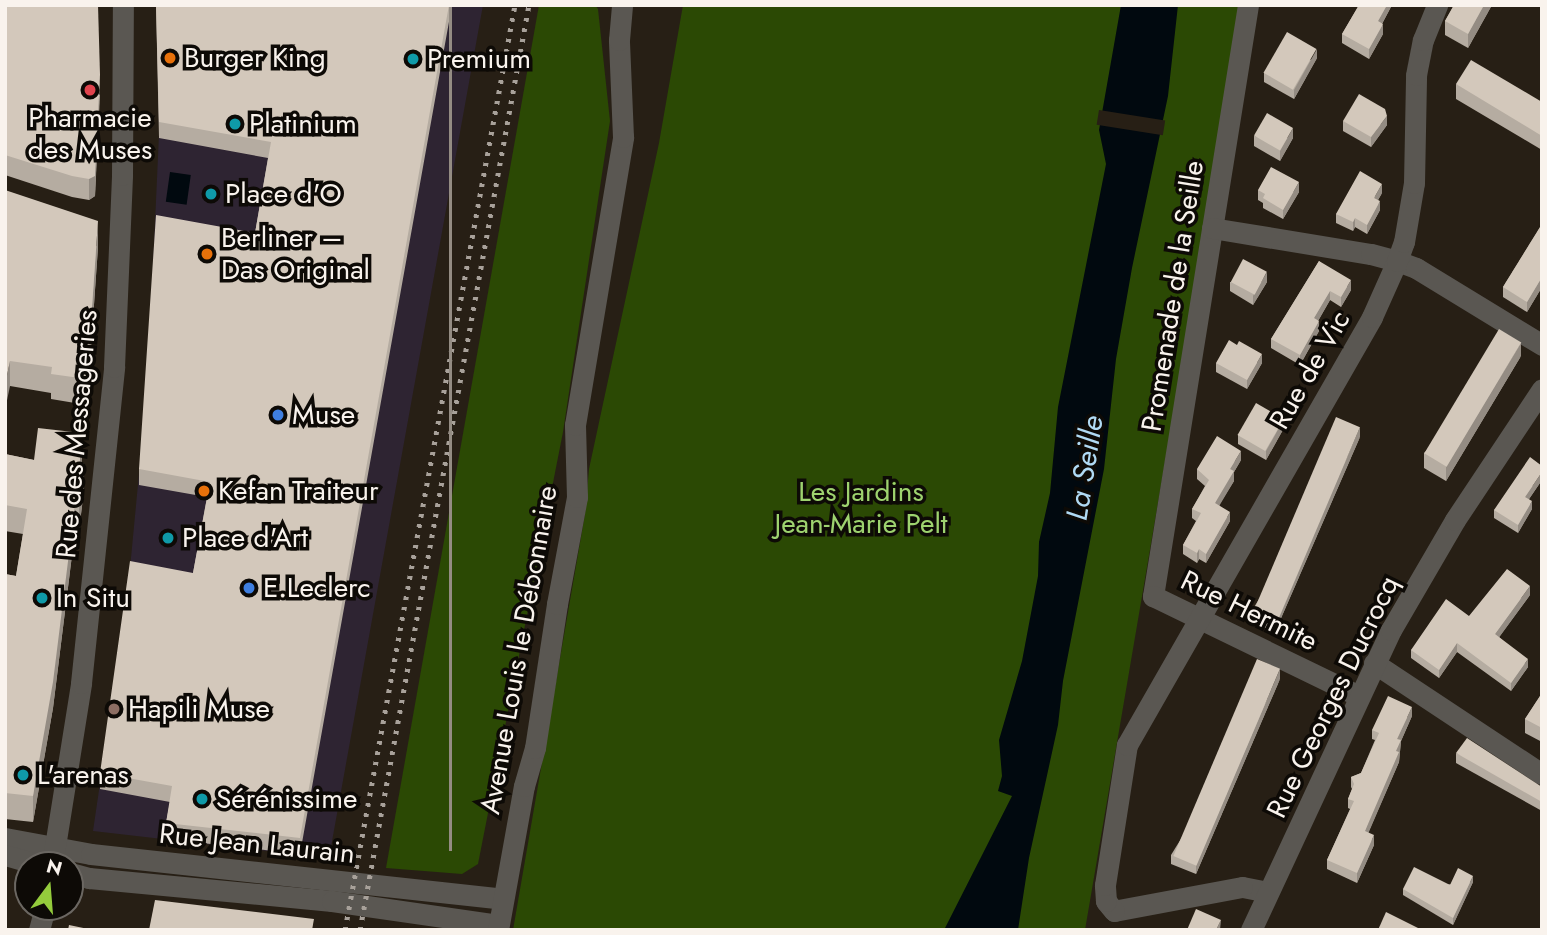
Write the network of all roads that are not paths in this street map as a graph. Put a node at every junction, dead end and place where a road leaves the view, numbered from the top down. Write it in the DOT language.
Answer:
graph roads {
  1 [pos="123,5"];
  2 [pos="622,5"];
  3 [pos="1248,5"];
  4 [pos="1437,5"];
  5 [pos="1212,228"];
  6 [pos="1397,261"];
  7 [pos="1542,345"];
  8 [pos="1542,389"];
  9 [pos="1153,596"];
  10 [pos="1200,617"];
  11 [pos="1374,663"];
  12 [pos="1359,696"];
  13 [pos="1542,774"];
  14 [pos="5,838"];
  15 [pos="40,851"];
  16 [pos="55,851"];
  17 [pos="84,859"];
  18 [pos="84,877"];
  19 [pos="1268,892"];
  20 [pos="503,900"];
  21 [pos="498,927"];
  22 [pos="1251,930"];
  1 -- 16 [label="street, Rue des Messageries"];
  2 -- 20 [label="street, Avenue Louis le Débonnaire"];
  3 -- 5 [label="street, Promenade de la Seille"];
  4 -- 6 [label="street, Rue de Vic"];
  5 -- 6 [label="street"];
  5 -- 9 [label="street, Promenade de la Seille"];
  6 -- 7 [label="street"];
  6 -- 10 [label="street, Rue de Vic"];
  8 -- 11 [label="street, Rue Georges Ducrocq"];
  9 -- 10 [label="street, Rue Hermite"];
  10 -- 12 [label="street, Rue Hermite"];
  10 -- 19 [label="street, Rue de Vic"];
  11 -- 12 [label="street, Rue Georges Ducrocq"];
  11 -- 13 [label="street"];
  12 -- 19 [label="street, Rue Georges Ducrocq"];
  14 -- 15 [label="street, Rue Jean Laurain"];
  17 -- 20 [label="street, Rue Jean Laurain"];
  18 -- 21 [label="street, Rue Jean Laurain"];
  19 -- 22 [label="street, Rue Georges Ducrocq"];
  20 -- 21 [label="street, Avenue Louis le Débonnaire"];
}
